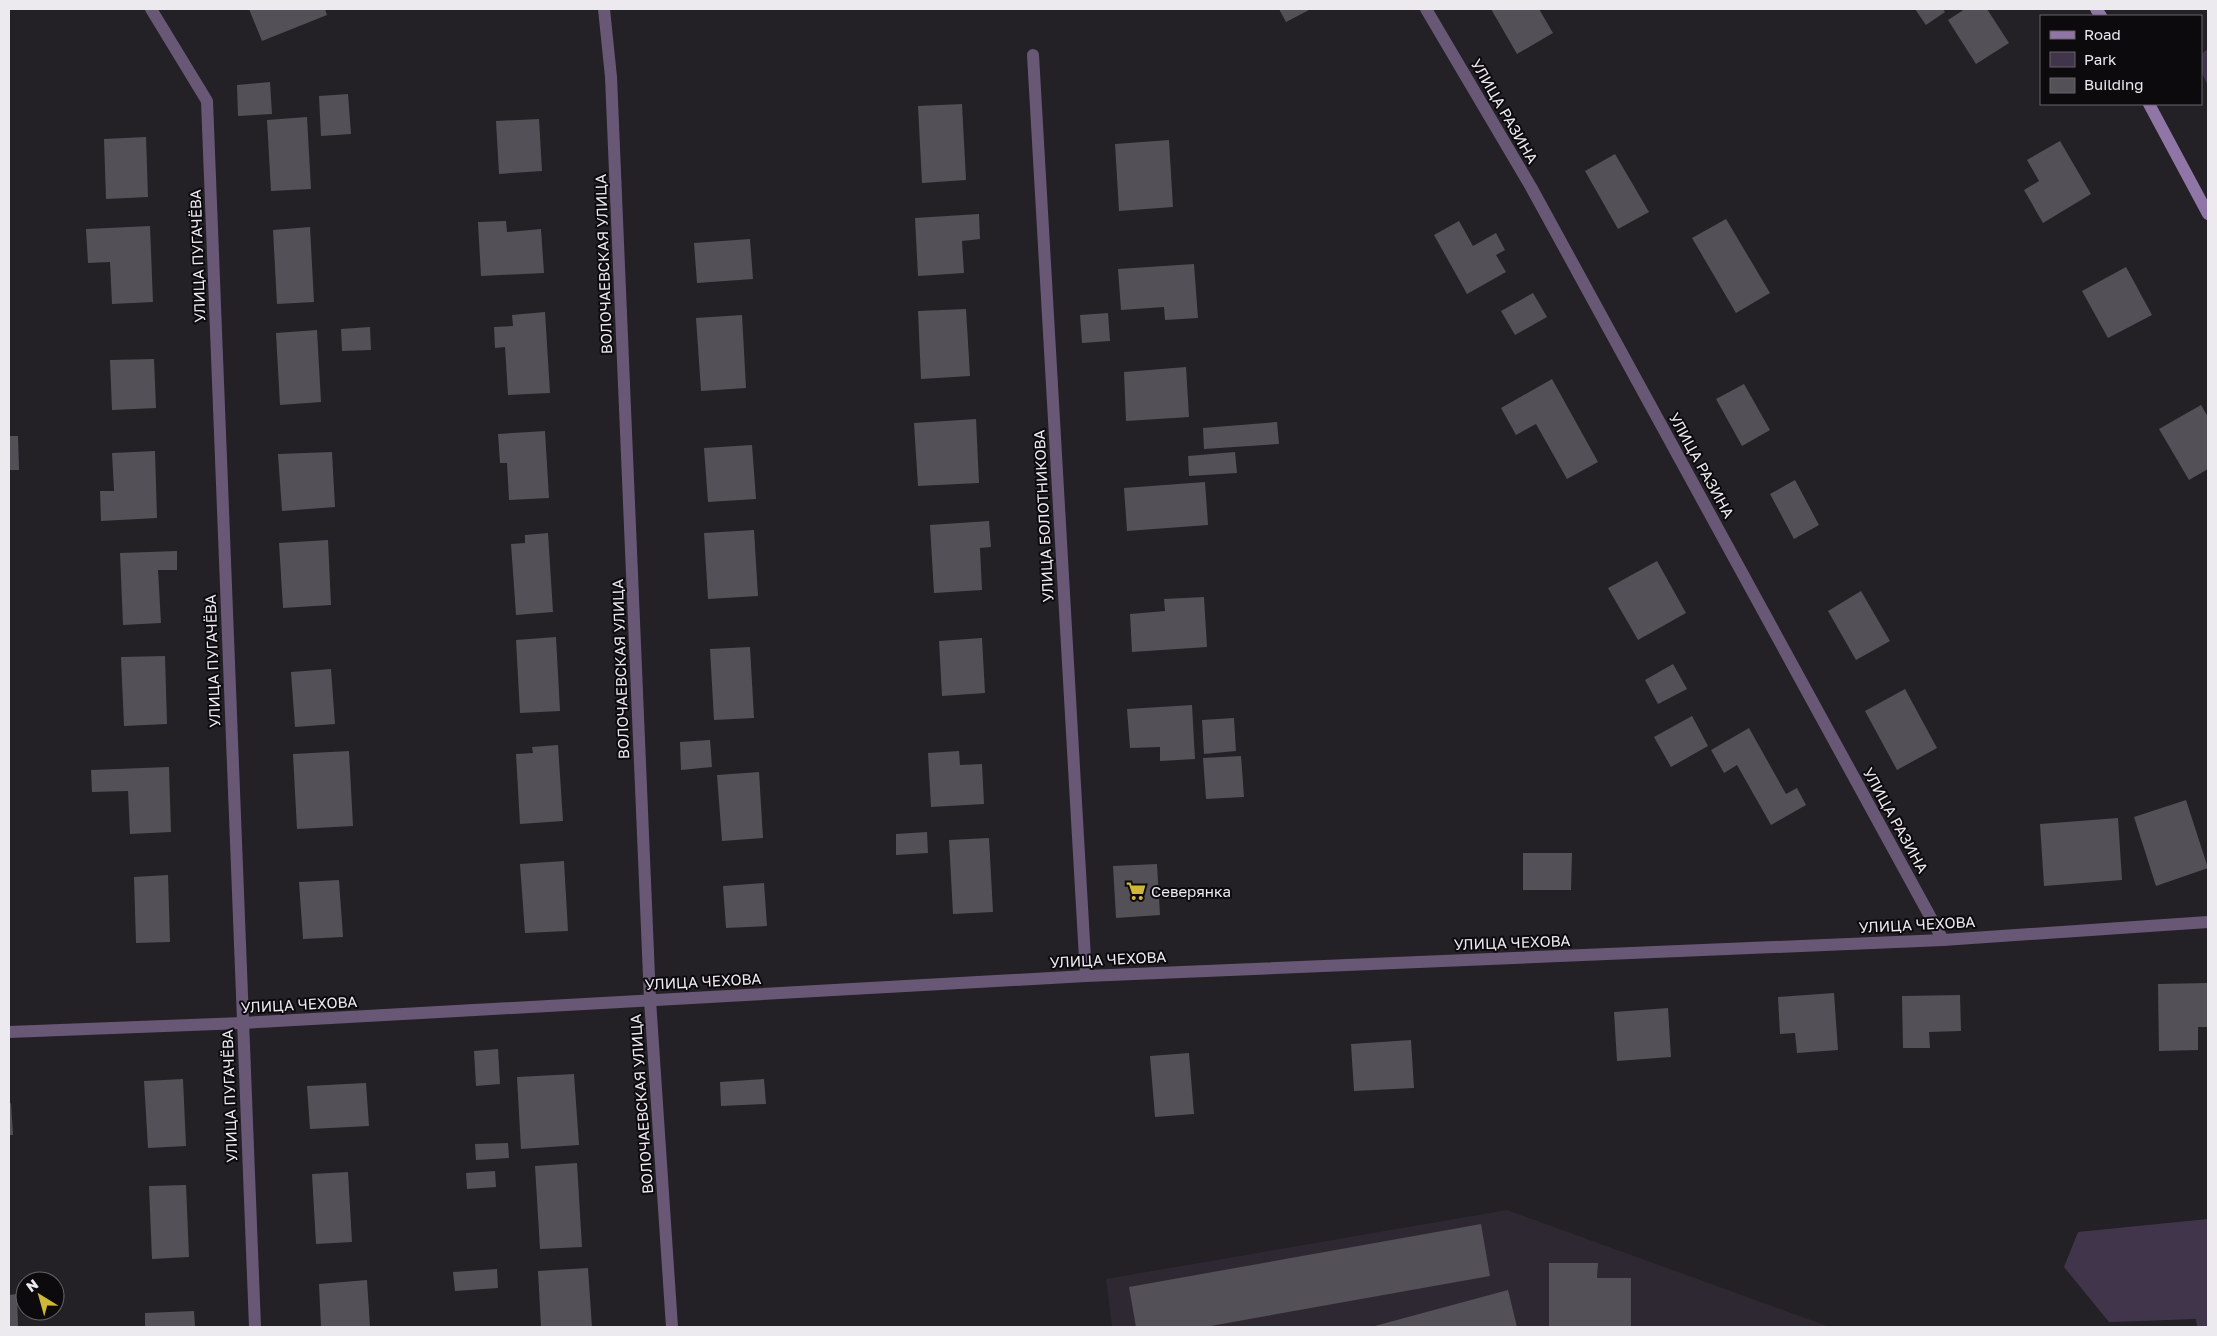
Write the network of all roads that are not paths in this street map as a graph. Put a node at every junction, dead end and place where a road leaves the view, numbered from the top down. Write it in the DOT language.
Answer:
graph roads {
  1 [pos="151,9"];
  2 [pos="604,9"];
  3 [pos="1426,9"];
  4 [pos="1033,55"];
  5 [pos="2150,105"];
  6 [pos="2208,214"];
  7 [pos="2208,922"];
  8 [pos="1943,940"];
  9 [pos="1086,976"];
  10 [pos="650,1000"];
  11 [pos="242,1023"];
  12 [pos="9,1032"];
  13 [pos="255,1327"];
  14 [pos="672,1327"];
  1 -- 11 [label="street, УЛИЦА ПУГАЧЁВА"];
  2 -- 10 [label="street, ВОЛОЧАЕВСКАЯ УЛИЦА"];
  3 -- 8 [label="street, УЛИЦА РАЗИНА"];
  4 -- 9 [label="street, УЛИЦА БОЛОТНИКОВА"];
  5 -- 6 [label="main road"];
  7 -- 8 [label="street, УЛИЦА ЧЕХОВА"];
  8 -- 9 [label="street, УЛИЦА ЧЕХОВА"];
  9 -- 10 [label="street, УЛИЦА ЧЕХОВА"];
  10 -- 11 [label="street, УЛИЦА ЧЕХОВА"];
  10 -- 14 [label="street, ВОЛОЧАЕВСКАЯ УЛИЦА"];
  11 -- 12 [label="street, УЛИЦА ЧЕХОВА"];
  11 -- 13 [label="street, УЛИЦА ПУГАЧЁВА"];
}
